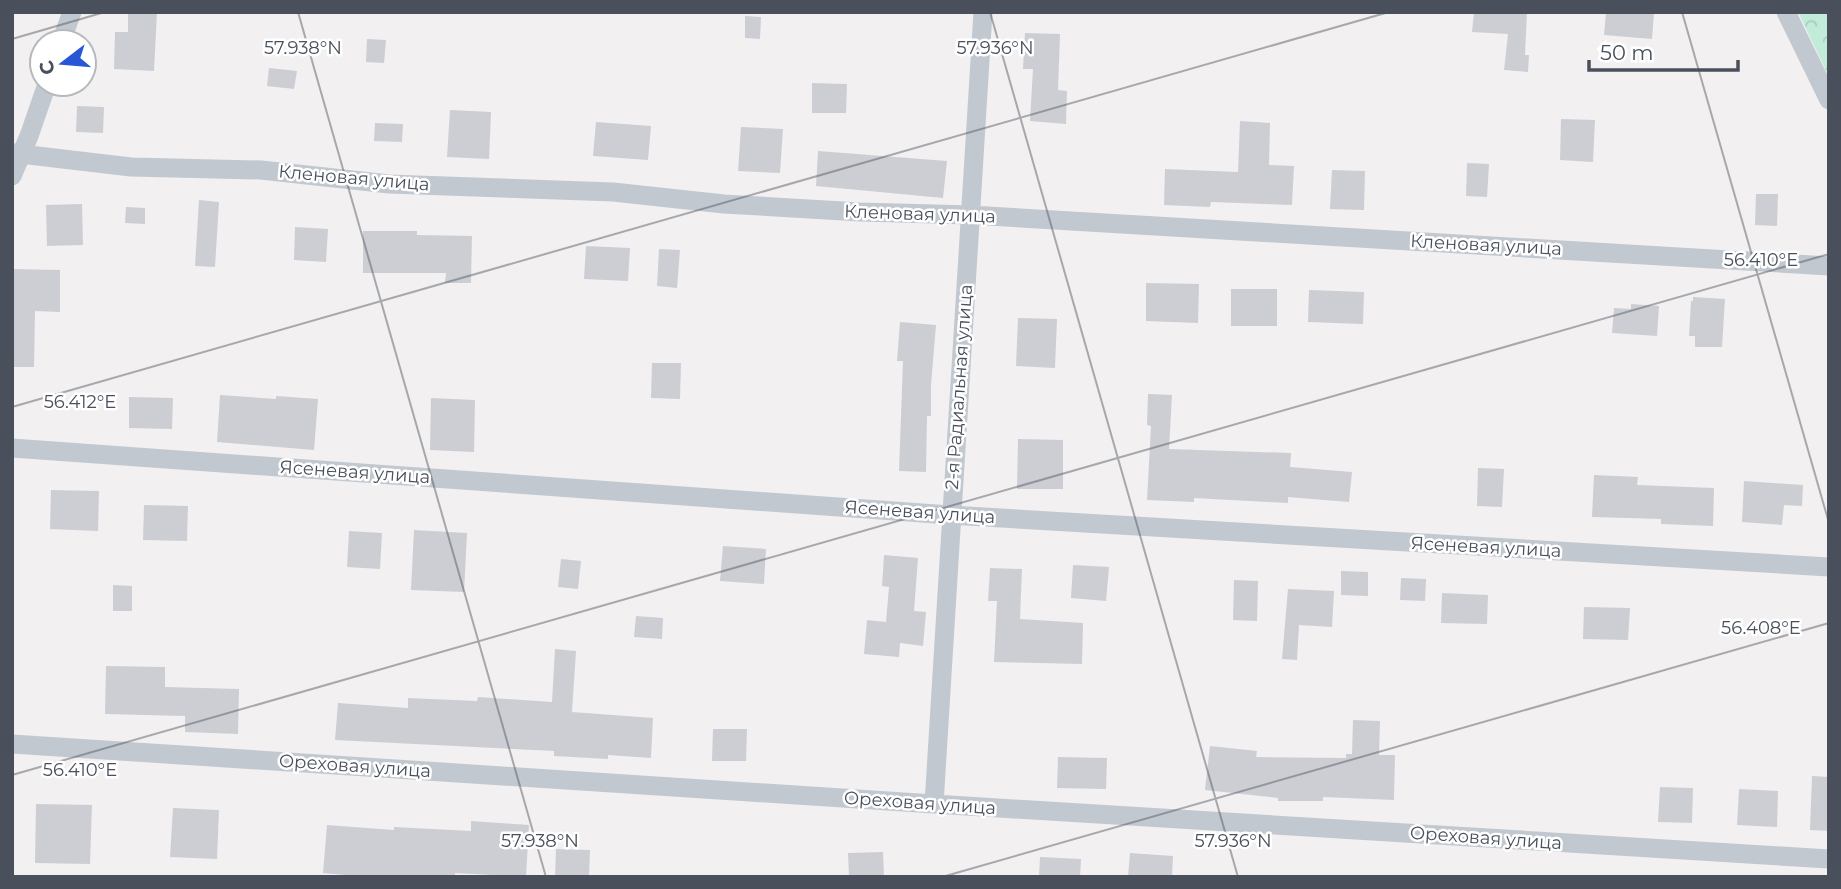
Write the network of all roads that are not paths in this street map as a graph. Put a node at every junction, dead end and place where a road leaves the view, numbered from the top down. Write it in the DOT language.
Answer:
graph roads {
  1 [pos="983,12"];
  2 [pos="1786,12"];
  3 [pos="41,98"];
  4 [pos="1829,100"];
  5 [pos="17,153"];
  6 [pos="12,176"];
  7 [pos="971,215"];
  8 [pos="1829,266"];
  9 [pos="12,448"];
  10 [pos="950,515"];
  11 [pos="1829,567"];
  12 [pos="12,744"];
  13 [pos="934,804"];
  14 [pos="1829,859"];
  1 -- 7 [label="street, 2-я Радиальная улица"];
  2 -- 4 [label="street"];
  3 -- 5 [label="street"];
  5 -- 6 [label="street"];
  5 -- 7 [label="street, Кленовая улица"];
  7 -- 8 [label="street, Кленовая улица"];
  7 -- 10 [label="street, 2-я Радиальная улица"];
  9 -- 10 [label="street, Ясеневая улица"];
  10 -- 11 [label="street, Ясеневая улица"];
  10 -- 13 [label="street, 2-я Радиальная улица"];
  12 -- 13 [label="street, Ореховая улица"];
  13 -- 14 [label="street, Ореховая улица"];
}
